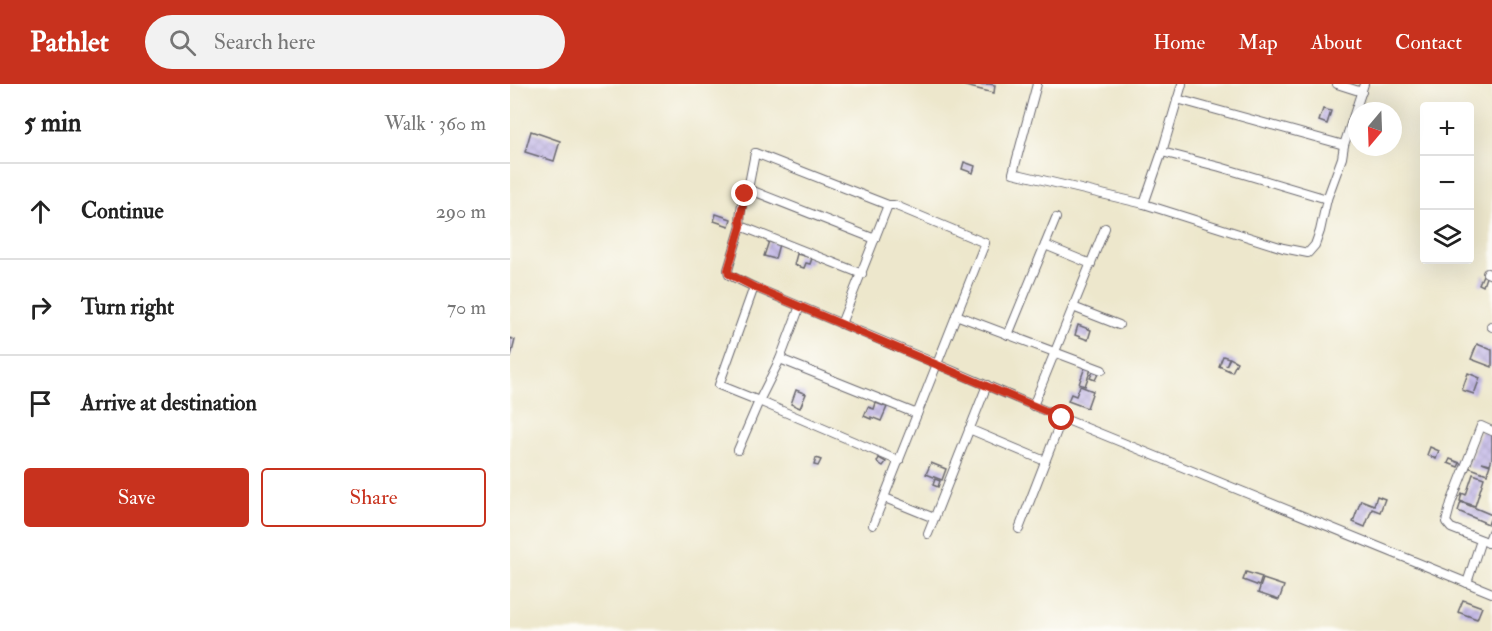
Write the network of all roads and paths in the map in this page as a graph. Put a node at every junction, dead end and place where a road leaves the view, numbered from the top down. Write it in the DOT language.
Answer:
graph roads {
  1 [pos="1037,84"];
  2 [pos="1182,84"];
  3 [pos="1337,84"];
  4 [pos="1363,88"];
  5 [pos="1177,99"];
  6 [pos="1344,145"];
  7 [pos="1162,152"];
  8 [pos="748,189"];
  9 [pos="1327,199"];
  10 [pos="1144,204"];
  11 [pos="888,205"];
  12 [pos="1056,218"];
  13 [pos="741,226"];
  14 [pos="1105,228"];
  15 [pos="875,239"];
  16 [pos="1045,245"];
  17 [pos="1091,264"];
  18 [pos="862,274"];
  19 [pos="754,287"];
  20 [pos="800,306"];
  21 [pos="1073,307"];
  22 [pos="956,315"];
  23 [pos="841,324"];
  24 [pos="1119,325"];
  25 [pos="1008,335"];
  26 [pos="1054,352"];
  27 [pos="780,359"];
  28 [pos="937,364"];
  29 [pos="1102,370"];
  30 [pos="987,385"];
  31 [pos="759,401"];
  32 [pos="1033,406"];
  33 [pos="917,414"];
  34 [pos="1062,418"];
  35 [pos="969,429"];
  36 [pos="1492,431"];
  37 [pos="738,450"];
  38 [pos="899,461"];
  39 [pos="1045,461"];
  40 [pos="885,498"];
  41 [pos="934,518"];
  42 [pos="873,525"];
  43 [pos="1019,529"];
  44 [pos="1492,532"];
  45 [pos="928,534"];
  46 [pos="1487,542"];
  47 [pos="1467,583"];
  48 [pos="1492,593"];
  1 -- 10 [label="street"];
  2 -- 5 [label="street"];
  3 -- 4 [label="street"];
  4 -- 6 [label="street"];
  5 -- 6 [label="street"];
  5 -- 7 [label="street"];
  6 -- 9 [label="street"];
  7 -- 9 [label="street"];
  7 -- 10 [label="street"];
  8 -- 11 [label="street"];
  8 -- 13 [label="street"];
  8 -- 15 [label="street"];
  9 -- 10 [label="street"];
  11 -- 15 [label="street"];
  11 -- 22 [label="street"];
  12 -- 16 [label="street"];
  13 -- 18 [label="street"];
  13 -- 19 [label="street"];
  14 -- 17 [label="street"];
  15 -- 18 [label="street"];
  16 -- 17 [label="street"];
  16 -- 25 [label="street"];
  17 -- 21 [label="street"];
  18 -- 23 [label="street"];
  19 -- 20 [label="street"];
  19 -- 31 [label="street"];
  20 -- 23 [label="street"];
  20 -- 27 [label="street"];
  21 -- 24 [label="street"];
  21 -- 26 [label="street"];
  22 -- 25 [label="street"];
  22 -- 28 [label="street"];
  23 -- 28 [label="street"];
  25 -- 26 [label="street"];
  26 -- 29 [label="street"];
  26 -- 32 [label="street"];
  27 -- 31 [label="street"];
  27 -- 33 [label="street"];
  28 -- 30 [label="street"];
  28 -- 33 [label="street"];
  30 -- 32 [label="street"];
  30 -- 35 [label="street"];
  31 -- 37 [label="street"];
  31 -- 38 [label="street"];
  32 -- 34 [label="street"];
  33 -- 38 [label="street"];
  34 -- 39 [label="street"];
  34 -- 47 [label="street"];
  35 -- 39 [label="street"];
  35 -- 41 [label="street"];
  36 -- 46 [label="street"];
  38 -- 40 [label="street"];
  39 -- 43 [label="street"];
  40 -- 41 [label="street"];
  40 -- 42 [label="street"];
  41 -- 45 [label="street"];
  44 -- 46 [label="street"];
  46 -- 47 [label="street"];
  47 -- 48 [label="street"];
}
